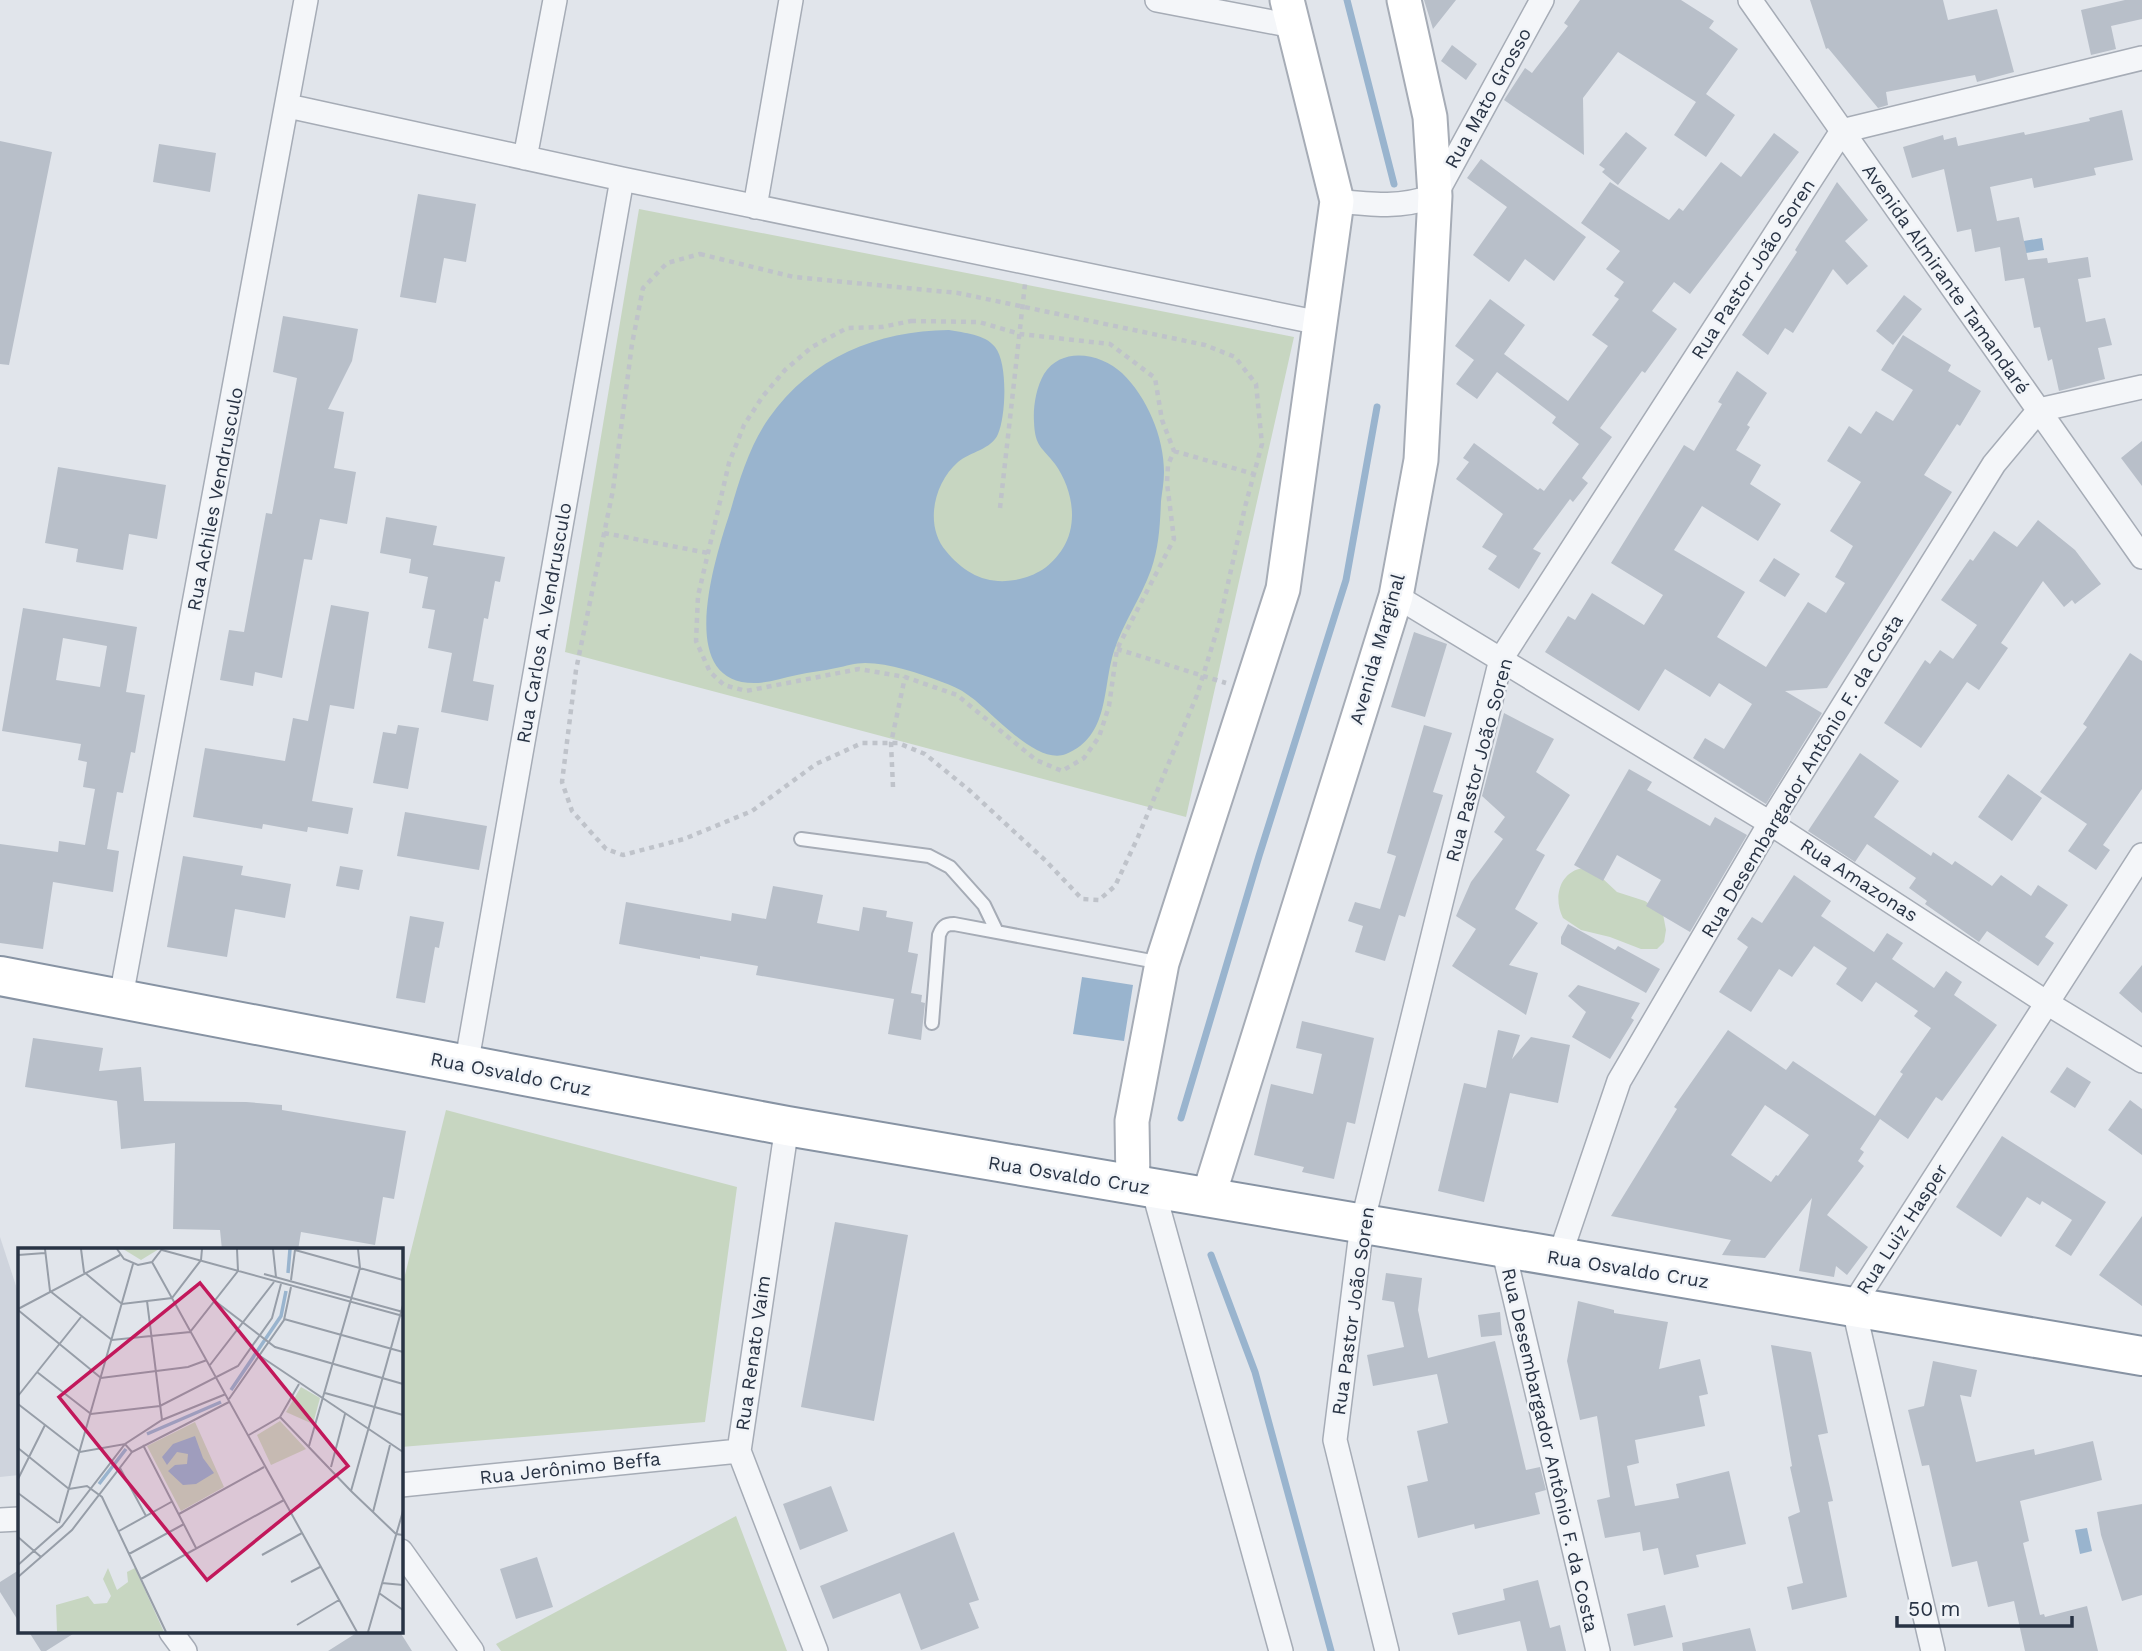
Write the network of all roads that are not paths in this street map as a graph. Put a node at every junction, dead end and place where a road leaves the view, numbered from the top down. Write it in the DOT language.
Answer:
graph roads {
  1 [pos="306,0"];
  2 [pos="555,0"];
  3 [pos="791,0"];
  4 [pos="1157,0"];
  5 [pos="1404,0"];
  6 [pos="1542,0"];
  7 [pos="1750,0"];
  8 [pos="1290,13"];
  9 [pos="2142,58"];
  10 [pos="288,106"];
  11 [pos="1842,131"];
  12 [pos="525,158"];
  13 [pos="622,179"];
  14 [pos="1435,196"];
  15 [pos="1337,201"];
  16 [pos="755,207"];
  17 [pos="1320,323"];
  18 [pos="2142,387"];
  19 [pos="2039,410"];
  20 [pos="2142,557"];
  21 [pos="1395,596"];
  22 [pos="1501,659"];
  23 [pos="1770,823"];
  24 [pos="802,839"];
  25 [pos="2142,855"];
  26 [pos="997,932"];
  27 [pos="1162,963"];
  28 [pos="0,975"];
  29 [pos="121,998"];
  30 [pos="2048,1003"];
  31 [pos="932,1023"];
  32 [pos="2142,1061"];
  33 [pos="466,1066"];
  34 [pos="786,1126"];
  35 [pos="1143,1187"];
  36 [pos="1208,1198"];
  37 [pos="1362,1224"];
  38 [pos="1503,1248"];
  39 [pos="1559,1258"];
  40 [pos="1853,1305"];
  41 [pos="2142,1356"];
  42 [pos="739,1451"];
  43 [pos="402,1485"];
  44 [pos="18,1519"];
  45 [pos="0,1520"];
  46 [pos="402,1552"];
  47 [pos="172,1634"];
  48 [pos="185,1651"];
  49 [pos="472,1651"];
  50 [pos="816,1651"];
  51 [pos="1281,1651"];
  52 [pos="1387,1651"];
  53 [pos="1598,1651"];
  54 [pos="1933,1651"];
  1 -- 10 [label="street, Rua Achiles Vendrusculo"];
  2 -- 12 [label="street"];
  3 -- 16 [label="street"];
  4 -- 8 [label="street"];
  5 -- 14 [label="street, Avenida Marginal"];
  6 -- 14 [label="street, Rua Mato Grosso"];
  7 -- 11 [label="street, Avenida Almirante Tamandaré"];
  8 -- 15 [label="street"];
  9 -- 11 [label="street"];
  10 -- 12 [label="street"];
  10 -- 29 [label="street, Rua Achiles Vendrusculo"];
  11 -- 19 [label="street, Avenida Almirante Tamandaré"];
  11 -- 22 [label="street, Rua Pastor João Soren"];
  12 -- 13 [label="street"];
  13 -- 16 [label="street"];
  13 -- 33 [label="street, Rua Carlos A. Vendrusculo"];
  14 -- 15 [label="street"];
  14 -- 21 [label="street, Avenida Marginal"];
  15 -- 17 [label="street"];
  16 -- 17 [label="street"];
  17 -- 27 [label="street"];
  18 -- 19 [label="street"];
  19 -- 20 [label="street, Avenida Almirante Tamandaré"];
  19 -- 23 [label="street, Rua Desembargador Antônio F. da Costa"];
  21 -- 22 [label="street, Rua Amazonas"];
  21 -- 36 [label="street, Avenida Marginal"];
  22 -- 23 [label="street, Rua Amazonas"];
  22 -- 37 [label="street, Rua Pastor João Soren"];
  23 -- 30 [label="street, Rua Amazonas"];
  23 -- 39 [label="street, Rua Desembargador Antônio F. da Costa"];
  24 -- 26 [label="lane"];
  25 -- 30 [label="street, Rua Luiz Hasper"];
  26 -- 27 [label="lane"];
  26 -- 31 [label="lane"];
  27 -- 35 [label="street"];
  28 -- 29 [label="highway, Rua Osvaldo Cruz"];
  29 -- 33 [label="highway, Rua Osvaldo Cruz"];
  30 -- 32 [label="street, Rua Amazonas"];
  30 -- 40 [label="street, Rua Luiz Hasper"];
  33 -- 34 [label="highway, Rua Osvaldo Cruz"];
  34 -- 35 [label="highway, Rua Osvaldo Cruz"];
  34 -- 42 [label="street, Rua Renato Vaim"];
  35 -- 36 [label="highway, Rua Osvaldo Cruz"];
  35 -- 51 [label="street"];
  36 -- 37 [label="highway, Rua Osvaldo Cruz"];
  37 -- 38 [label="highway, Rua Osvaldo Cruz"];
  37 -- 52 [label="street, Rua Pastor João Soren"];
  38 -- 39 [label="highway, Rua Osvaldo Cruz"];
  38 -- 53 [label="street, Rua Desembargador Antônio F. da Costa"];
  39 -- 40 [label="highway, Rua Osvaldo Cruz"];
  40 -- 41 [label="highway, Rua Osvaldo Cruz"];
  40 -- 54 [label="street, Rua Luiz Hasper"];
  42 -- 43 [label="street, Rua Jerônimo Beffa"];
  42 -- 50 [label="street, Rua Renato Vaim"];
  44 -- 45 [label="street"];
  46 -- 49 [label="street"];
  47 -- 48 [label="street"];
}
